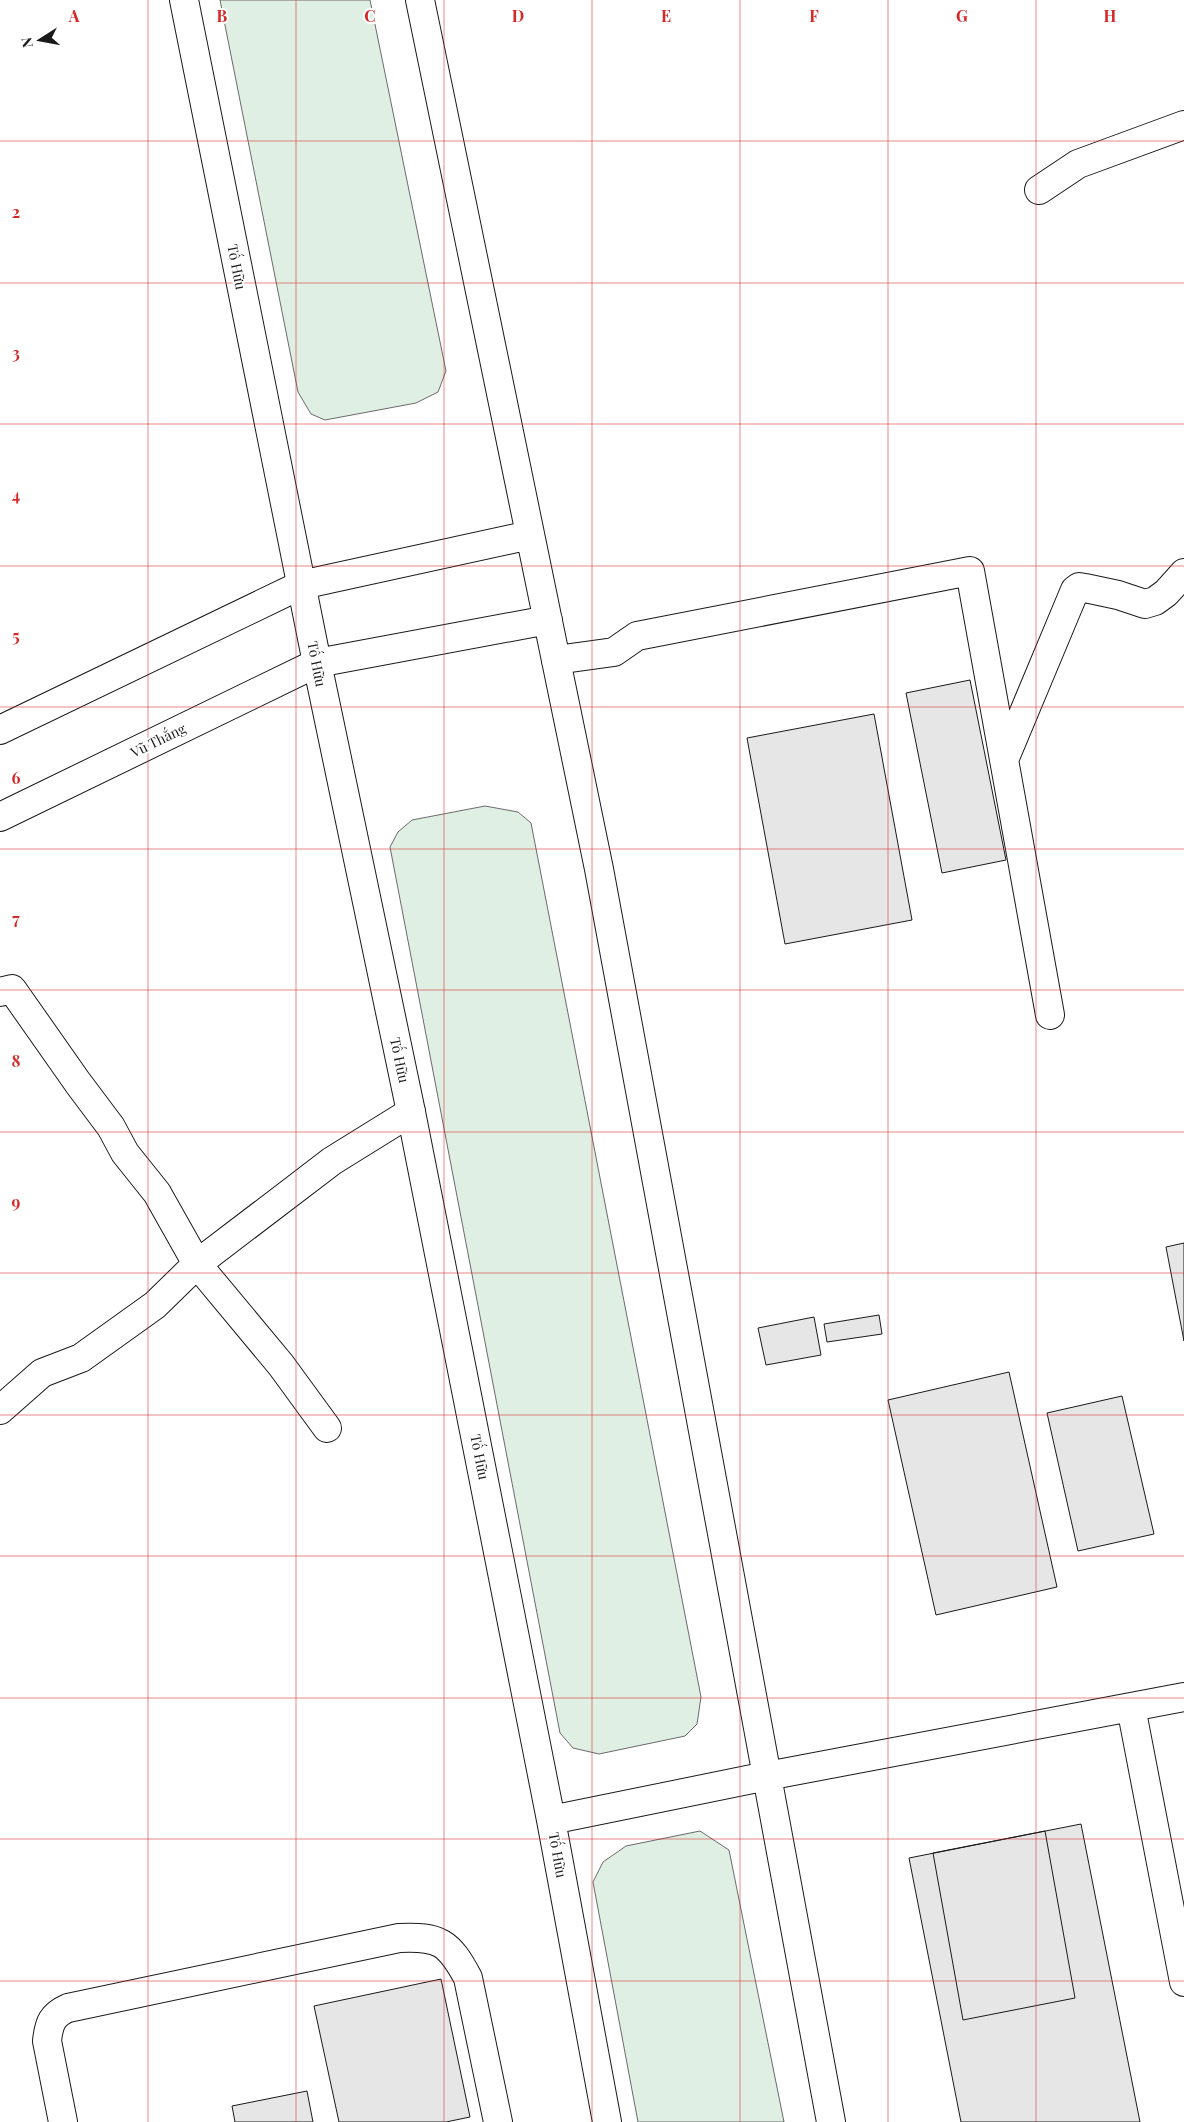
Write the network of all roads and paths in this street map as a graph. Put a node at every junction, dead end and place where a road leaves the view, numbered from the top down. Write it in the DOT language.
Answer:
graph roads {
  1 [pos="184,0"];
  2 [pos="420,0"];
  3 [pos="1184,125"];
  4 [pos="1039,190"];
  5 [pos="530,536"];
  6 [pos="1184,573"];
  7 [pos="302,585"];
  8 [pos="548,620"];
  9 [pos="556,660"];
  10 [pos="317,663"];
  11 [pos="0,730"];
  12 [pos="1004,760"];
  13 [pos="0,817"];
  14 [pos="0,992"];
  15 [pos="1050,1015"];
  16 [pos="411,1112"];
  17 [pos="197,1264"];
  18 [pos="0,1410"];
  19 [pos="327,1428"];
  20 [pos="1184,1696"];
  21 [pos="1130,1707"];
  22 [pos="767,1776"];
  23 [pos="551,1820"];
  24 [pos="1184,1982"];
  25 [pos="63,2122"];
  26 [pos="498,2122"];
  27 [pos="607,2122"];
  28 [pos="831,2122"];
  1 -- 7 [label="main road, Tố Hữu"];
  2 -- 5 [label="main road"];
  3 -- 4 [label="main road"];
  5 -- 7 [label="main road"];
  5 -- 8 [label="main road"];
  6 -- 12 [label="main road"];
  7 -- 10 [label="main road, Tố Hữu"];
  7 -- 11 [label="main road"];
  8 -- 9 [label="main road"];
  8 -- 10 [label="main road, Vũ Thắng"];
  9 -- 12 [label="main road"];
  9 -- 22 [label="main road"];
  10 -- 13 [label="main road, Vũ Thắng"];
  10 -- 16 [label="main road, Tố Hữu"];
  12 -- 15 [label="main road"];
  14 -- 17 [label="main road"];
  16 -- 17 [label="main road"];
  16 -- 23 [label="main road, Tố Hữu"];
  17 -- 18 [label="main road"];
  17 -- 19 [label="main road"];
  20 -- 21 [label="main road"];
  21 -- 22 [label="main road"];
  21 -- 24 [label="main road"];
  22 -- 23 [label="main road"];
  22 -- 28 [label="main road"];
  23 -- 27 [label="main road, Tố Hữu"];
  25 -- 26 [label="main road"];
}
